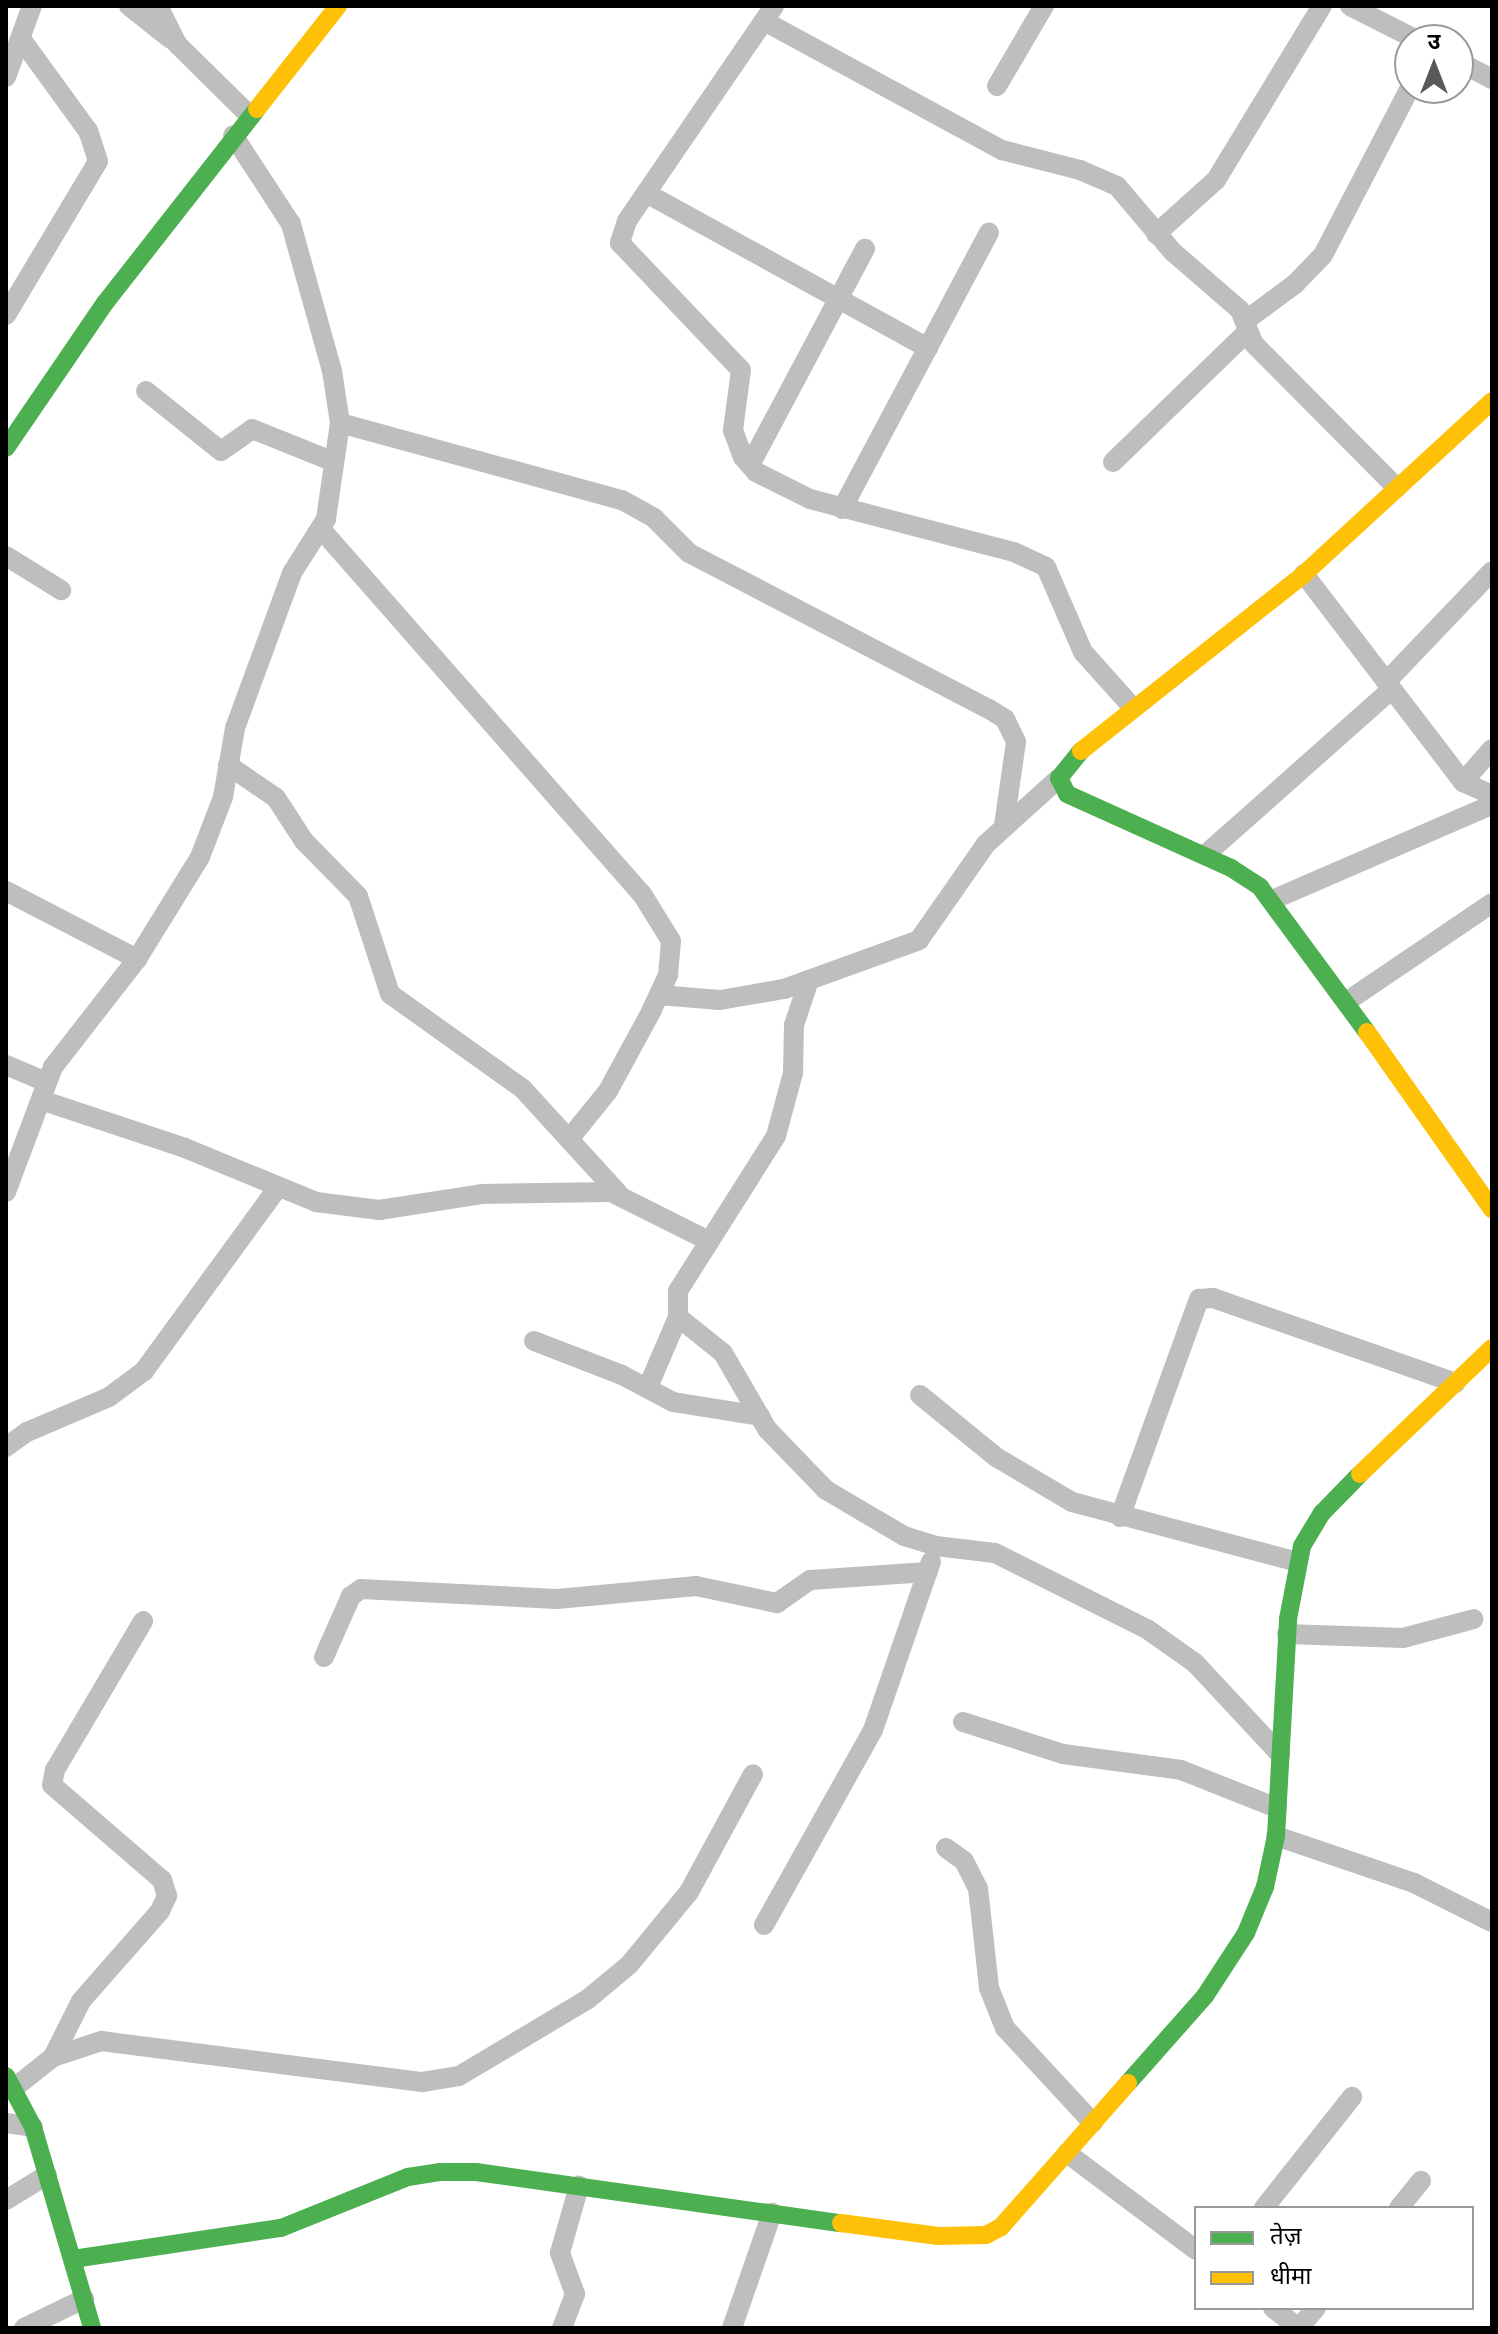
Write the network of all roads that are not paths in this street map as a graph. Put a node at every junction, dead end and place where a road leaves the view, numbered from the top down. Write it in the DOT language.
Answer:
graph roads {
  1 [pos="32,6"];
  2 [pos="129,6"];
  3 [pos="158,6"];
  4 [pos="338,6"];
  5 [pos="1044,6"];
  6 [pos="1322,6"];
  7 [pos="1350,6"];
  8 [pos="769,14"];
  9 [pos="1394,28"];
  10 [pos="22,40"];
  11 [pos="177,44"];
  12 [pos="1474,69"];
  13 [pos="6,77"];
  14 [pos="1492,79"];
  15 [pos="997,86"];
  16 [pos="1402,104"];
  17 [pos="250,116"];
  18 [pos="233,135"];
  19 [pos="646,193"];
  20 [pos="989,233"];
  21 [pos="1156,234"];
  22 [pos="865,249"];
  23 [pos="838,300"];
  24 [pos="6,315"];
  25 [pos="1245,327"];
  26 [pos="928,348"];
  27 [pos="146,391"];
  28 [pos="1492,401"];
  29 [pos="340,423"];
  30 [pos="6,448"];
  31 [pos="334,462"];
  32 [pos="1113,462"];
  33 [pos="750,465"];
  34 [pos="1397,488"];
  35 [pos="842,509"];
  36 [pos="321,529"];
  37 [pos="6,556"];
  38 [pos="1492,571"];
  39 [pos="1304,574"];
  40 [pos="61,590"];
  41 [pos="1389,685"];
  42 [pos="1133,708"];
  43 [pos="1492,749"];
  44 [pos="228,765"];
  45 [pos="1059,778"];
  46 [pos="1463,782"];
  47 [pos="1492,795"];
  48 [pos="1492,805"];
  49 [pos="1004,825"];
  50 [pos="1205,855"];
  51 [pos="6,891"];
  52 [pos="1272,900"];
  53 [pos="1492,903"];
  54 [pos="137,959"];
  55 [pos="809,980"];
  56 [pos="659,995"];
  57 [pos="1346,1002"];
  58 [pos="6,1065"];
  59 [pos="44,1091"];
  60 [pos="570,1138"];
  61 [pos="276,1190"];
  62 [pos="6,1192"];
  63 [pos="618,1193"];
  64 [pos="1492,1209"];
  65 [pos="707,1240"];
  66 [pos="678,1317"];
  67 [pos="534,1341"];
  68 [pos="1492,1348"];
  69 [pos="1456,1383"];
  70 [pos="648,1387"];
  71 [pos="920,1395"];
  72 [pos="760,1416"];
  73 [pos="6,1447"];
  74 [pos="1120,1517"];
  75 [pos="936,1546"];
  76 [pos="1297,1562"];
  77 [pos="928,1572"];
  78 [pos="1474,1619"];
  79 [pos="143,1621"];
  80 [pos="1287,1634"];
  81 [pos="324,1657"];
  82 [pos="963,1722"];
  83 [pos="1280,1754"];
  84 [pos="753,1774"];
  85 [pos="1277,1808"];
  86 [pos="1276,1836"];
  87 [pos="946,1848"];
  88 [pos="1492,1922"];
  89 [pos="764,1925"];
  90 [pos="53,2057"];
  91 [pos="10,2082"];
  92 [pos="1352,2097"];
  93 [pos="6,2123"];
  94 [pos="1093,2123"];
  95 [pos="33,2127"];
  96 [pos="1067,2153"];
  97 [pos="47,2175"];
  98 [pos="1421,2181"];
  99 [pos="579,2186"];
  100 [pos="6,2200"];
  101 [pos="1266,2206"];
  102 [pos="1401,2206"];
  103 [pos="772,2213"];
  104 [pos="1194,2248"];
  105 [pos="73,2259"];
  106 [pos="84,2299"];
  107 [pos="1276,2310"];
  108 [pos="1314,2310"];
  109 [pos="24,2328"];
  110 [pos="92,2328"];
  111 [pos="562,2328"];
  112 [pos="732,2328"];
  113 [pos="1299,2328"];
  1 -- 10 [label="street"];
  2 -- 11 [label="street"];
  3 -- 11 [label="street"];
  4 -- 17 [label="street"];
  5 -- 15 [label="street"];
  6 -- 21 [label="street"];
  7 -- 9 [label="street"];
  8 -- 19 [label="street"];
  8 -- 21 [label="street"];
  10 -- 13 [label="street"];
  10 -- 24 [label="street"];
  11 -- 17 [label="street"];
  12 -- 14 [label="street"];
  16 -- 25 [label="street"];
  17 -- 18 [label="street"];
  18 -- 29 [label="street"];
  18 -- 30 [label="street"];
  19 -- 23 [label="street"];
  19 -- 33 [label="street"];
  20 -- 26 [label="street"];
  21 -- 25 [label="street"];
  22 -- 23 [label="street"];
  23 -- 26 [label="street"];
  23 -- 33 [label="street"];
  25 -- 32 [label="street"];
  25 -- 34 [label="street"];
  26 -- 35 [label="street"];
  27 -- 31 [label="street"];
  28 -- 34 [label="street"];
  29 -- 31 [label="street"];
  29 -- 49 [label="street"];
  31 -- 36 [label="street"];
  33 -- 35 [label="street"];
  34 -- 39 [label="street"];
  35 -- 42 [label="street"];
  36 -- 44 [label="street"];
  36 -- 56 [label="street"];
  37 -- 40 [label="street"];
  38 -- 41 [label="street"];
  39 -- 41 [label="street"];
  39 -- 42 [label="street"];
  41 -- 46 [label="street"];
  41 -- 50 [label="street"];
  42 -- 45 [label="street"];
  43 -- 46 [label="street"];
  44 -- 54 [label="street"];
  44 -- 60 [label="street"];
  45 -- 49 [label="street"];
  45 -- 50 [label="street"];
  46 -- 47 [label="street"];
  48 -- 52 [label="street"];
  49 -- 55 [label="street"];
  50 -- 52 [label="street"];
  51 -- 54 [label="street"];
  52 -- 57 [label="street"];
  53 -- 57 [label="street"];
  54 -- 59 [label="street"];
  55 -- 56 [label="street"];
  55 -- 65 [label="street"];
  56 -- 60 [label="street"];
  57 -- 64 [label="street"];
  58 -- 59 [label="street"];
  59 -- 61 [label="street"];
  59 -- 62 [label="street"];
  60 -- 63 [label="street"];
  61 -- 63 [label="street"];
  61 -- 73 [label="street"];
  63 -- 65 [label="street"];
  65 -- 66 [label="street"];
  66 -- 70 [label="street"];
  66 -- 72 [label="street"];
  67 -- 70 [label="street"];
  68 -- 69 [label="street"];
  69 -- 74 [label="street"];
  69 -- 76 [label="street"];
  70 -- 72 [label="street"];
  71 -- 74 [label="street"];
  72 -- 75 [label="street"];
  74 -- 76 [label="street"];
  75 -- 77 [label="street"];
  75 -- 83 [label="street"];
  76 -- 80 [label="street"];
  77 -- 81 [label="street"];
  77 -- 89 [label="street"];
  78 -- 80 [label="street"];
  79 -- 90 [label="street"];
  80 -- 83 [label="street"];
  82 -- 85 [label="street"];
  83 -- 85 [label="street"];
  84 -- 90 [label="street"];
  85 -- 86 [label="street"];
  86 -- 88 [label="street"];
  86 -- 94 [label="street"];
  87 -- 94 [label="street"];
  90 -- 91 [label="street"];
  91 -- 95 [label="street"];
  92 -- 101 [label="street"];
  93 -- 95 [label="street"];
  94 -- 96 [label="street"];
  95 -- 97 [label="street"];
  96 -- 103 [label="street"];
  96 -- 104 [label="street"];
  97 -- 100 [label="street"];
  97 -- 105 [label="street"];
  98 -- 102 [label="street"];
  99 -- 103 [label="street"];
  99 -- 105 [label="street"];
  99 -- 111 [label="street"];
  103 -- 112 [label="street"];
  105 -- 106 [label="street"];
  106 -- 109 [label="street"];
  106 -- 110 [label="street"];
  107 -- 113 [label="street"];
  108 -- 113 [label="street"];
}
